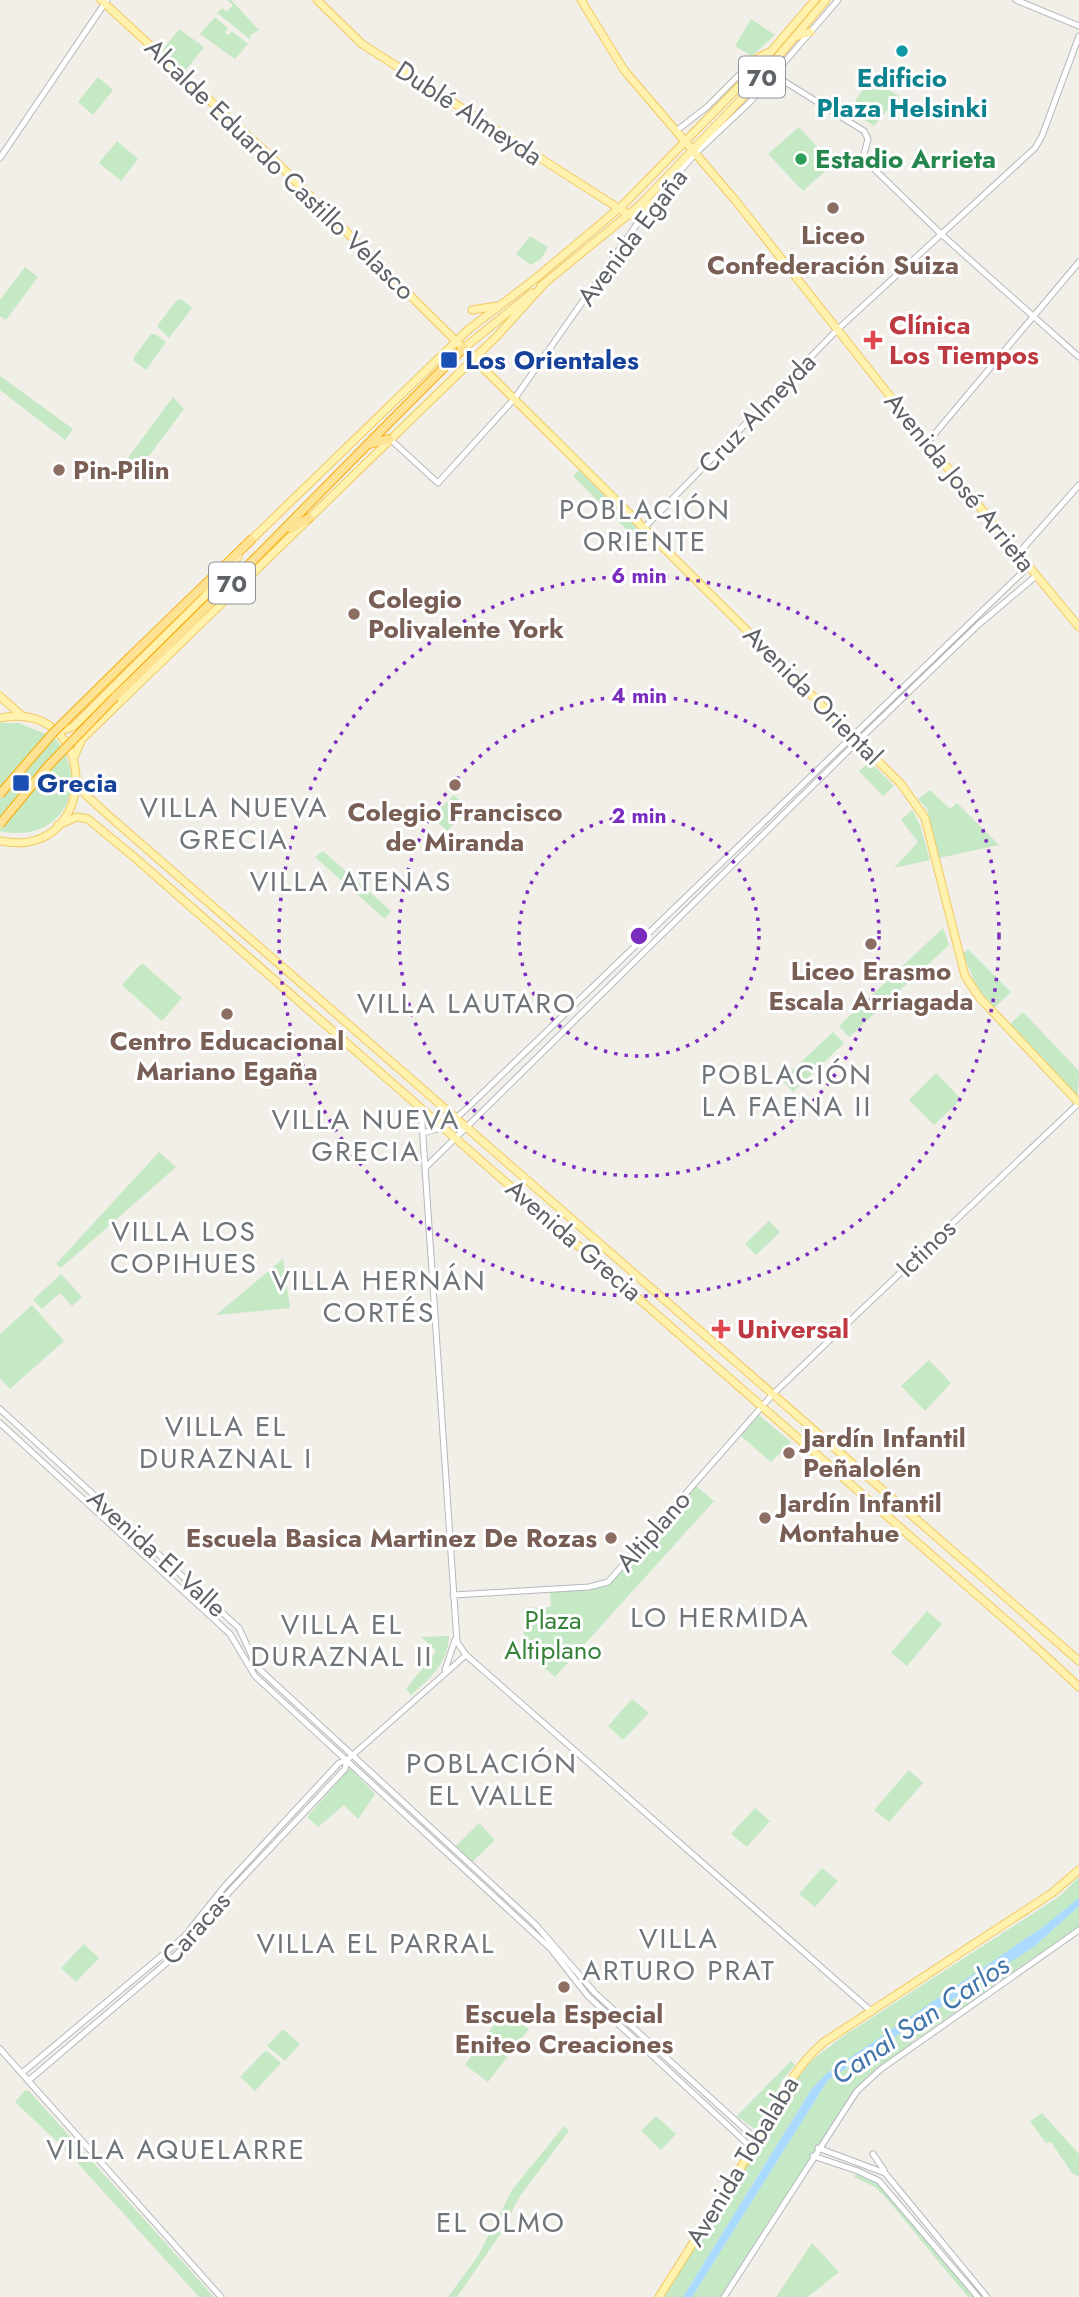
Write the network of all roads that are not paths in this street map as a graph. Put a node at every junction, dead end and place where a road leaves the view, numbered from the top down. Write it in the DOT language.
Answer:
graph roads {
  1 [pos="317,0"];
  2 [pos="581,0"];
  3 [pos="815,0"];
  4 [pos="826,0"];
  5 [pos="838,0"];
  6 [pos="1016,0"];
  7 [pos="104,1"];
  8 [pos="1079,26"];
  9 [pos="810,32"];
  10 [pos="1079,36"];
  11 [pos="794,37"];
  12 [pos="773,49"];
  13 [pos="754,60"];
  14 [pos="774,75"];
  15 [pos="676,131"];
  16 [pos="685,140"];
  17 [pos="694,151"];
  18 [pos="0,158"];
  19 [pos="651,204"];
  20 [pos="618,209"];
  21 [pos="629,215"];
  22 [pos="941,234"];
  23 [pos="1079,262"];
  24 [pos="544,284"];
  25 [pos="502,304"];
  26 [pos="472,310"];
  27 [pos="1034,317"];
  28 [pos="838,329"];
  29 [pos="457,340"];
  30 [pos="464,348"];
  31 [pos="474,357"];
  32 [pos="1079,357"];
  33 [pos="515,398"];
  34 [pos="389,439"];
  35 [pos="927,443"];
  36 [pos="366,445"];
  37 [pos="1079,485"];
  38 [pos="309,518"];
  39 [pos="645,527"];
  40 [pos="282,534"];
  41 [pos="251,540"];
  42 [pos="1018,554"];
  43 [pos="1028,567"];
  44 [pos="1036,576"];
  45 [pos="1079,627"];
  46 [pos="0,696"];
  47 [pos="25,717"];
  48 [pos="0,718"];
  49 [pos="56,732"];
  50 [pos="853,733"];
  51 [pos="859,740"];
  52 [pos="74,757"];
  53 [pos="78,781"];
  54 [pos="0,794"];
  55 [pos="0,824"];
  56 [pos="58,825"];
  57 [pos="2,843"];
  58 [pos="1079,1103"];
  59 [pos="421,1108"];
  60 [pos="457,1117"];
  61 [pos="466,1125"];
  62 [pos="444,1127"];
  63 [pos="423,1133"];
  64 [pos="454,1136"];
  65 [pos="425,1168"];
  66 [pos="773,1394"];
  67 [pos="762,1406"];
  68 [pos="0,1409"];
  69 [pos="0,1423"];
  70 [pos="138,1536"];
  71 [pos="131,1544"];
  72 [pos="453,1595"];
  73 [pos="456,1637"];
  74 [pos="466,1655"];
  75 [pos="1079,1661"];
  76 [pos="442,1676"];
  77 [pos="1079,1687"];
  78 [pos="349,1758"];
  79 [pos="1079,1870"];
  80 [pos="535,1924"];
  81 [pos="1079,1930"];
  82 [pos="530,1931"];
  83 [pos="872,2012"];
  84 [pos="0,2049"];
  85 [pos="22,2073"];
  86 [pos="28,2081"];
  87 [pos="726,2111"];
  88 [pos="714,2112"];
  89 [pos="757,2140"];
  90 [pos="752,2148"];
  91 [pos="818,2148"];
  92 [pos="873,2154"];
  93 [pos="813,2157"];
  94 [pos="885,2173"];
  95 [pos="221,2297"];
  96 [pos="659,2297"];
  97 [pos="724,2297"];
  98 [pos="978,2297"];
  99 [pos="987,2297"];
  1 -- 20 [label="main road, Dublé Almeyda"];
  2 -- 15 [label="main road, Avenida José Arrieta"];
  3 -- 12 [label="main road, 70"];
  4 -- 11 [label="main road, 70"];
  5 -- 9 [label="street, Avenida Egaña"];
  6 -- 8 [label="street"];
  7 -- 18 [label="street"];
  7 -- 29 [label="main road, Alcalde Eduardo Castillo Velasco"];
  9 -- 11 [label="main road"];
  9 -- 14 [label="street, Avenida Egaña"];
  10 -- 22 [label="street, Cruz Almeyda"];
  11 -- 17 [label="main road, 70"];
  12 -- 13 [label="main road"];
  12 -- 16 [label="main road, 70"];
  13 -- 15 [label="street"];
  14 -- 17 [label="street, Avenida Egaña"];
  14 -- 22 [label="street"];
  15 -- 16 [label="main road, Avenida José Arrieta"];
  16 -- 17 [label="main road, Avenida José Arrieta"];
  16 -- 20 [label="main road, 70"];
  17 -- 19 [label="street, Avenida Egaña"];
  17 -- 21 [label="main road, 70"];
  17 -- 28 [label="main road, Avenida José Arrieta"];
  19 -- 21 [label="main road"];
  19 -- 33 [label="street, Avenida Egaña"];
  20 -- 21 [label="main road, Dublé Almeyda"];
  20 -- 25 [label="main road, 70"];
  21 -- 24 [label="main road, 70"];
  22 -- 27 [label="street"];
  22 -- 28 [label="street, Cruz Almeyda"];
  23 -- 27 [label="street"];
  24 -- 30 [label="main road, 70"];
  24 -- 31 [label="main road"];
  25 -- 26 [label="main road"];
  25 -- 29 [label="main road, 70"];
  27 -- 32 [label="street"];
  27 -- 35 [label="street"];
  28 -- 35 [label="main road, Avenida José Arrieta"];
  28 -- 39 [label="street, Cruz Almeyda"];
  29 -- 30 [label="main road, Avenida Oriental"];
  29 -- 41 [label="main road, 70"];
  30 -- 31 [label="main road, Avenida Oriental"];
  30 -- 36 [label="highway, 70"];
  31 -- 33 [label="main road, Avenida Oriental"];
  31 -- 34 [label="main road"];
  33 -- 34 [label="street, Avenida Egaña"];
  33 -- 39 [label="main road, Avenida Oriental"];
  34 -- 36 [label="highway"];
  34 -- 38 [label="main road"];
  35 -- 42 [label="main road, Avenida José Arrieta"];
  36 -- 40 [label="highway, 70"];
  37 -- 42 [label="street"];
  38 -- 40 [label="highway"];
  38 -- 52 [label="main road"];
  39 -- 50 [label="main road, Avenida Oriental"];
  40 -- 55 [label="highway, 70, bridge"];
  41 -- 49 [label="main road"];
  41 -- 54 [label="highway, 70, bridge"];
  42 -- 43 [label="main road, Avenida José Arrieta"];
  43 -- 44 [label="main road, Avenida José Arrieta"];
  43 -- 50 [label="street"];
  44 -- 45 [label="main road, Avenida José Arrieta"];
  44 -- 51 [label="street"];
  46 -- 47 [label="main road"];
  47 -- 48 [label="main road"];
  47 -- 49 [label="main road"];
  49 -- 52 [label="main road"];
  50 -- 51 [label="main road, Avenida Oriental"];
  50 -- 60 [label="street"];
  51 -- 58 [label="main road, Avenida Oriental"];
  51 -- 61 [label="street"];
  52 -- 53 [label="main road"];
  53 -- 56 [label="main road"];
  53 -- 60 [label="main road, Avenida Grecia"];
  56 -- 57 [label="main road, Avenida Grecia"];
  56 -- 59 [label="main road, Avenida Grecia"];
  58 -- 66 [label="street, Ictinos"];
  59 -- 62 [label="main road, Avenida Grecia"];
  59 -- 63 [label="street"];
  60 -- 61 [label="main road, Avenida Grecia"];
  60 -- 62 [label="street"];
  61 -- 64 [label="street"];
  61 -- 66 [label="main road, Avenida Grecia"];
  62 -- 63 [label="street"];
  62 -- 64 [label="main road, Avenida Grecia"];
  63 -- 65 [label="street"];
  64 -- 65 [label="street"];
  64 -- 67 [label="main road, Avenida Grecia"];
  65 -- 72 [label="street"];
  66 -- 67 [label="street, Altiplano"];
  66 -- 75 [label="main road, Avenida Grecia"];
  67 -- 72 [label="street, Altiplano"];
  67 -- 77 [label="main road, Avenida Grecia"];
  68 -- 70 [label="street, Avenida El Valle"];
  69 -- 71 [label="street, Avenida El Valle"];
  70 -- 71 [label="street"];
  70 -- 78 [label="street, Avenida El Valle"];
  71 -- 78 [label="street, Avenida El Valle"];
  72 -- 73 [label="street"];
  73 -- 74 [label="street"];
  73 -- 76 [label="street"];
  74 -- 76 [label="street, Caracas"];
  74 -- 83 [label="street"];
  76 -- 78 [label="street, Caracas"];
  78 -- 80 [label="street, Avenida El Valle"];
  78 -- 82 [label="street, Avenida El Valle"];
  78 -- 85 [label="street, Caracas"];
  78 -- 86 [label="street, Caracas"];
  79 -- 83 [label="main road, Avenida Tobalaba"];
  80 -- 82 [label="street"];
  80 -- 87 [label="street, Avenida El Valle"];
  81 -- 91 [label="street"];
  82 -- 88 [label="street, Avenida El Valle"];
  83 -- 89 [label="main road, Avenida Tobalaba"];
  84 -- 85 [label="street"];
  85 -- 86 [label="street"];
  86 -- 95 [label="street"];
  87 -- 88 [label="street"];
  87 -- 89 [label="street, Avenida El Valle"];
  88 -- 90 [label="street, Avenida El Valle"];
  89 -- 90 [label="main road, Avenida Tobalaba"];
  90 -- 96 [label="main road, Avenida Tobalaba"];
  91 -- 93 [label="street"];
  91 -- 94 [label="street"];
  92 -- 94 [label="street"];
  93 -- 97 [label="street"];
  93 -- 98 [label="street"];
  94 -- 99 [label="street"];
}
